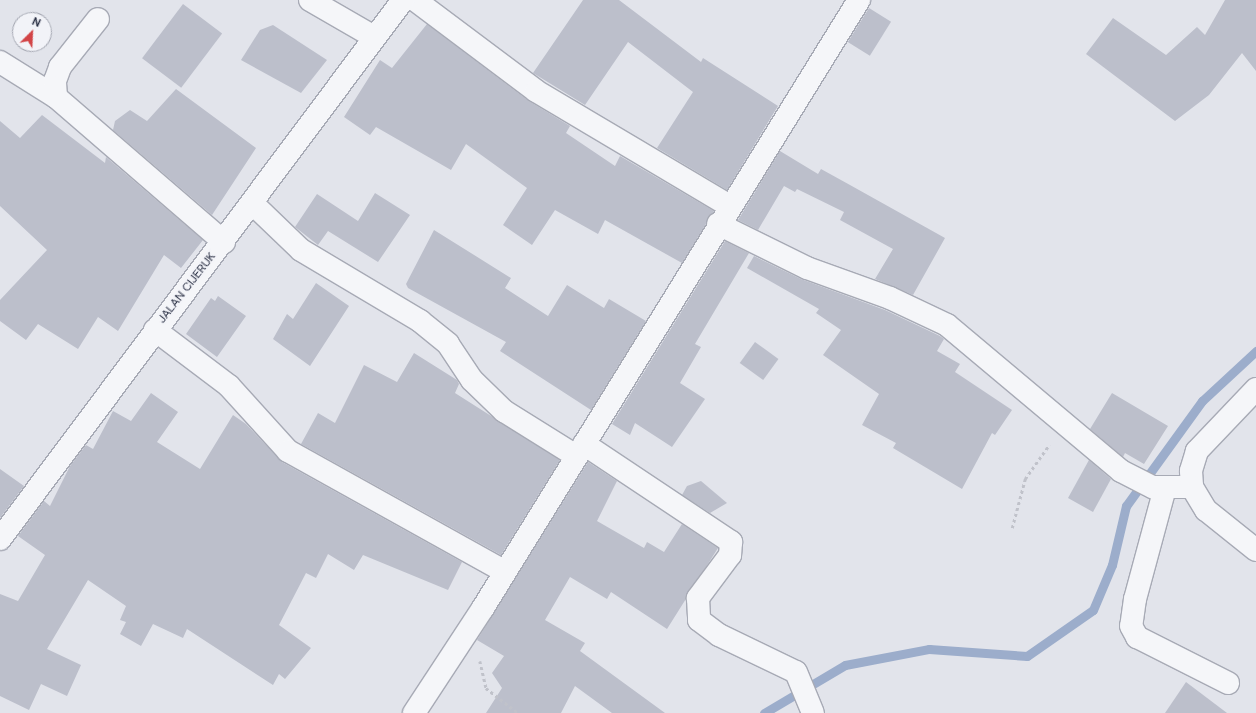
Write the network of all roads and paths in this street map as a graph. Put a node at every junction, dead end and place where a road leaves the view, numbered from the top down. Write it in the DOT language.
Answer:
graph roads {
  1 [pos="310,0"];
  2 [pos="403,0"];
  3 [pos="415,0"];
  4 [pos="859,0"];
  5 [pos="98,19"];
  6 [pos="374,37"];
  7 [pos="0,62"];
  8 [pos="56,97"];
  9 [pos="252,204"];
  10 [pos="724,215"];
  11 [pos="224,242"];
  12 [pos="155,330"];
  13 [pos="1256,389"];
  14 [pos="1064,424"];
  15 [pos="580,450"];
  16 [pos="1151,485"];
  17 [pos="1192,487"];
  18 [pos="1012,528"];
  19 [pos="0,539"];
  20 [pos="1256,550"];
  21 [pos="505,572"];
  22 [pos="458,646"];
  23 [pos="1228,683"];
  24 [pos="812,710"];
  25 [pos="414,713"];
  26 [pos="518,713"];
  1 -- 6 [label="street"];
  2 -- 6 [label="street, JALAN CIJERUK"];
  3 -- 10 [label="street"];
  4 -- 10 [label="street"];
  5 -- 8 [label="street"];
  6 -- 9 [label="street, JALAN CIJERUK"];
  7 -- 8 [label="street"];
  8 -- 11 [label="street"];
  9 -- 11 [label="street, JALAN CIJERUK"];
  9 -- 15 [label="street"];
  10 -- 14 [label="street"];
  10 -- 15 [label="street"];
  11 -- 12 [label="street, JALAN CIJERUK"];
  12 -- 19 [label="street, JALAN CIJERUK"];
  12 -- 21 [label="street"];
  13 -- 17 [label="street"];
  14 -- 16 [label="street"];
  14 -- 18 [label="path"];
  15 -- 21 [label="street"];
  15 -- 24 [label="street"];
  16 -- 17 [label="street"];
  16 -- 23 [label="street"];
  17 -- 20 [label="street"];
  21 -- 22 [label="street"];
  22 -- 25 [label="street"];
  22 -- 26 [label="path"];
}
